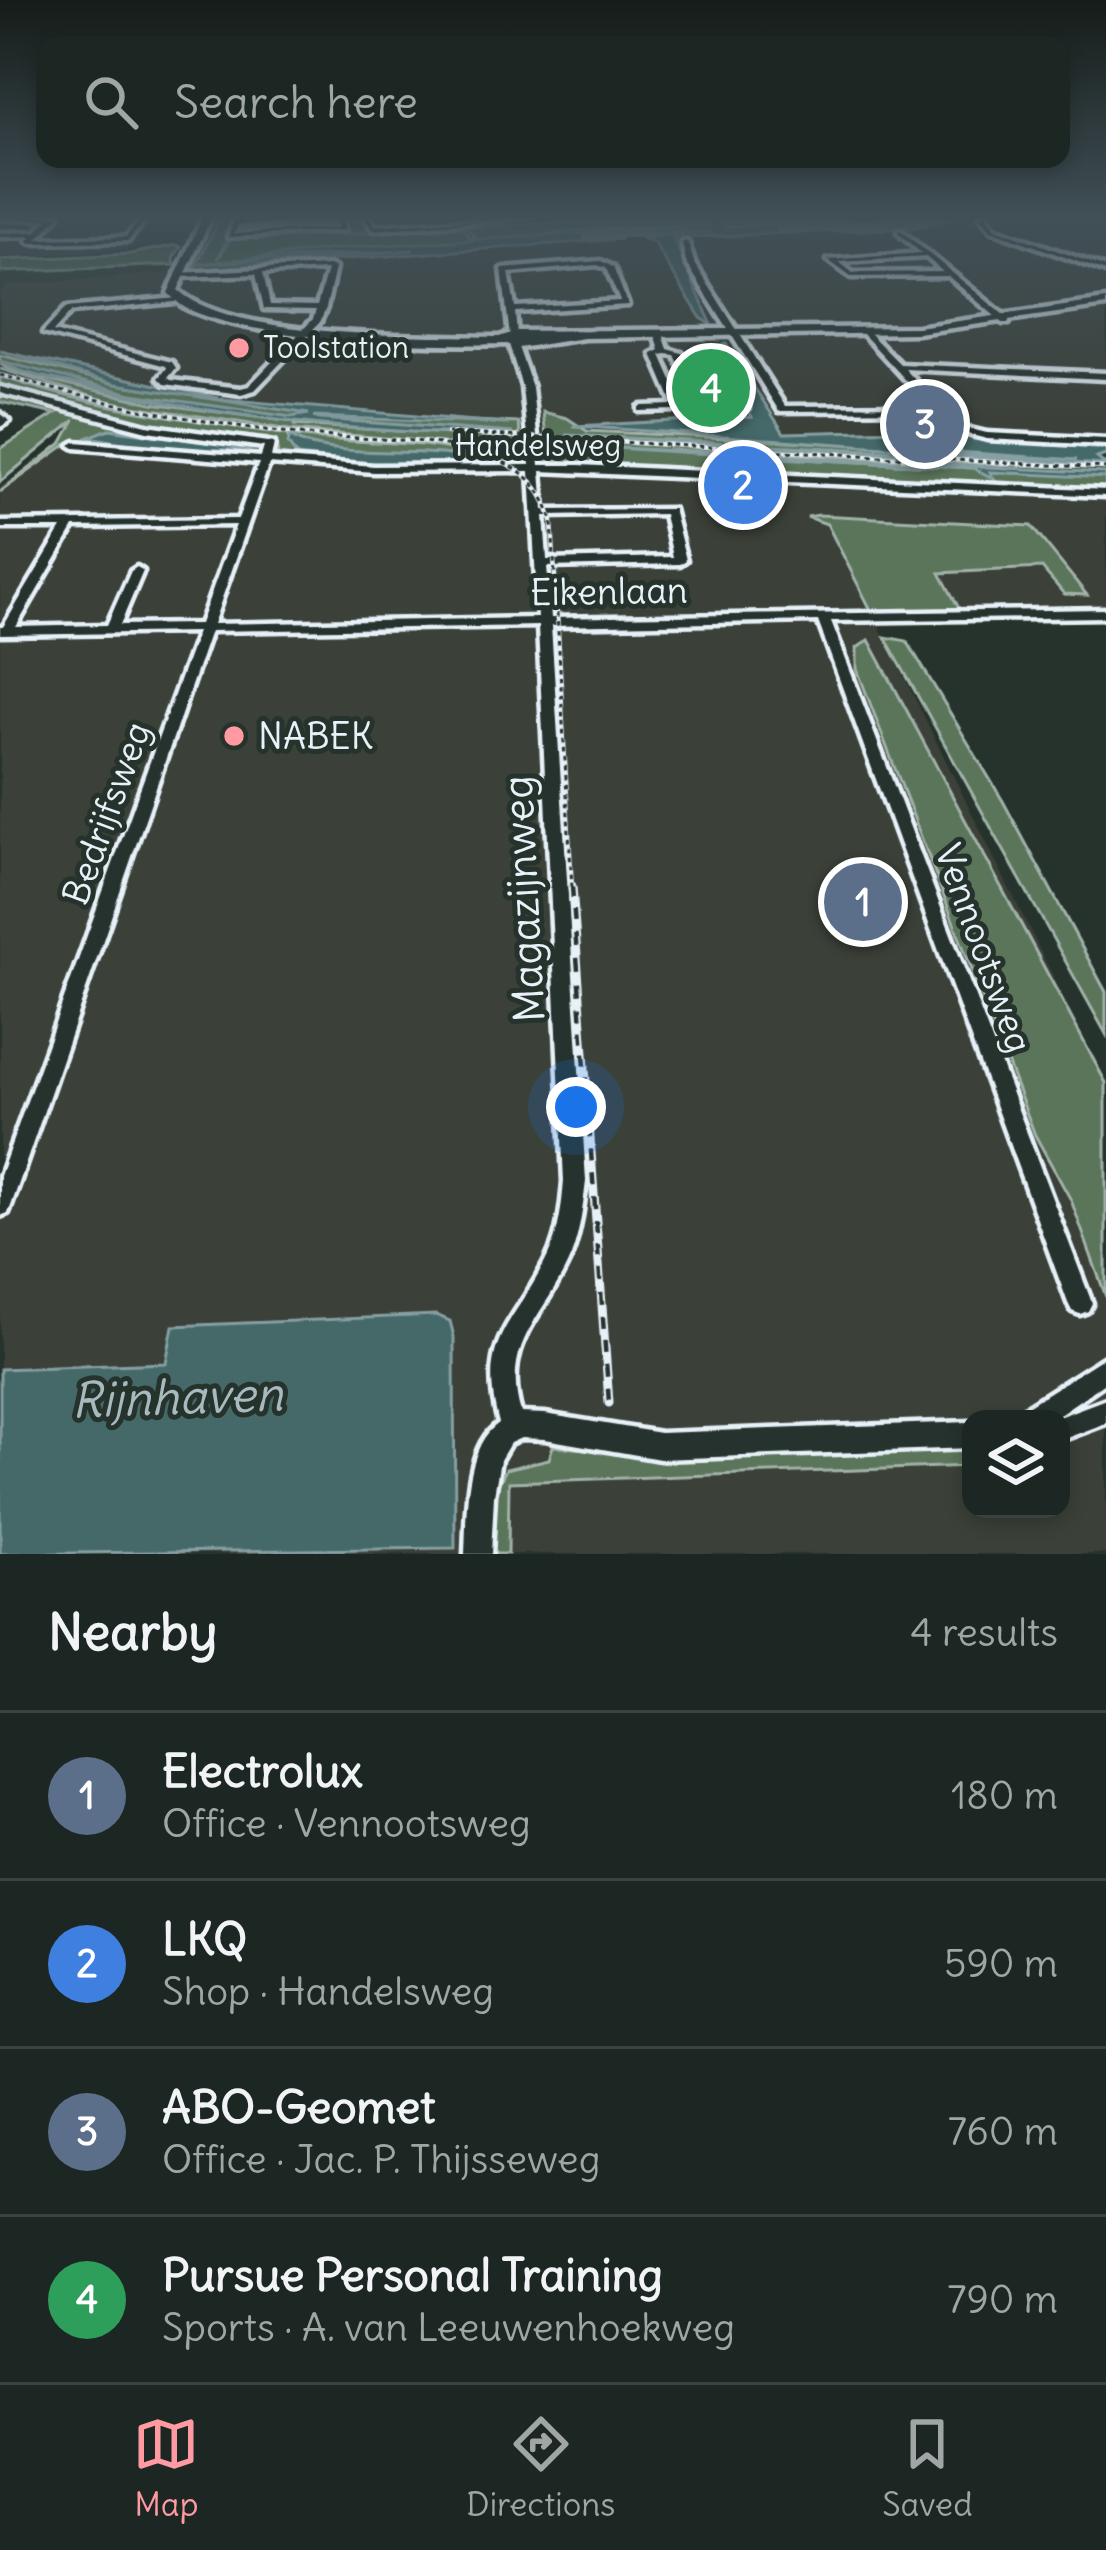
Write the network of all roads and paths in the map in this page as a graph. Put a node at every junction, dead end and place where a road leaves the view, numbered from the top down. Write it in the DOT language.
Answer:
graph roads {
  1 [pos="172,289"];
  2 [pos="263,289"];
  3 [pos="326,289"];
  4 [pos="508,289"];
  5 [pos="619,289"];
  6 [pos="706,289"];
  7 [pos="965,289"];
  8 [pos="172,300"];
  9 [pos="1106,303"];
  10 [pos="322,308"];
  11 [pos="511,310"];
  12 [pos="1006,321"];
  13 [pos="310,329"];
  14 [pos="866,332"];
  15 [pos="659,335"];
  16 [pos="734,335"];
  17 [pos="518,339"];
  18 [pos="665,351"];
  19 [pos="897,366"];
  20 [pos="1106,376"];
  21 [pos="0,391"];
  22 [pos="745,406"];
  23 [pos="704,407"];
  24 [pos="932,407"];
  25 [pos="680,408"];
  26 [pos="642,410"];
  27 [pos="1106,442"];
  28 [pos="75,446"];
  29 [pos="265,463"];
  30 [pos="536,468"];
  31 [pos="1106,493"];
  32 [pos="538,513"];
  33 [pos="244,522"];
  34 [pos="70,524"];
  35 [pos="0,525"];
  36 [pos="540,564"];
  37 [pos="137,571"];
  38 [pos="1106,613"];
  39 [pos="823,618"];
  40 [pos="543,622"];
  41 [pos="208,627"];
  42 [pos="112,629"];
  43 [pos="4,631"];
  44 [pos="0,1206"];
  45 [pos="1081,1303"];
  46 [pos="1106,1368"];
  47 [pos="1043,1410"];
  48 [pos="1106,1411"];
  49 [pos="1070,1425"];
  50 [pos="513,1427"];
  51 [pos="962,1436"];
  52 [pos="478,1554"];
  1 -- 8 [label="street"];
  2 -- 10 [label="street"];
  3 -- 10 [label="street"];
  4 -- 11 [label="street"];
  5 -- 11 [label="street"];
  6 -- 16 [label="street"];
  7 -- 12 [label="street"];
  8 -- 13 [label="street"];
  8 -- 13 [label="street"];
  9 -- 12 [label="street"];
  10 -- 13 [label="street"];
  11 -- 17 [label="street, Magazijnweg"];
  12 -- 14 [label="street"];
  13 -- 17 [label="street"];
  14 -- 16 [label="street"];
  14 -- 19 [label="street"];
  15 -- 16 [label="street"];
  15 -- 17 [label="street"];
  15 -- 18 [label="street"];
  16 -- 24 [label="street"];
  17 -- 30 [label="street, Magazijnweg"];
  18 -- 23 [label="street"];
  18 -- 25 [label="street"];
  19 -- 20 [label="street"];
  19 -- 24 [label="street"];
  21 -- 29 [label="street, Bedrijfsweg"];
  22 -- 23 [label="street"];
  23 -- 25 [label="street"];
  24 -- 27 [label="street"];
  25 -- 26 [label="street"];
  28 -- 29 [label="street, Handelsweg"];
  29 -- 30 [label="street, Handelsweg"];
  29 -- 33 [label="street, Bedrijfsweg"];
  30 -- 31 [label="street, Handelsweg"];
  30 -- 32 [label="street, Magazijnweg"];
  32 -- 36 [label="street, Magazijnweg"];
  32 -- 36 [label="street"];
  33 -- 34 [label="street"];
  33 -- 41 [label="street, Bedrijfsweg"];
  34 -- 35 [label="street"];
  34 -- 43 [label="street"];
  36 -- 40 [label="street, Magazijnweg"];
  37 -- 42 [label="street"];
  38 -- 39 [label="street, Eikenlaan"];
  39 -- 40 [label="street, Eikenlaan"];
  39 -- 45 [label="street, Vennootsweg"];
  40 -- 41 [label="street, Eikenlaan"];
  40 -- 50 [label="street, Magazijnweg"];
  41 -- 42 [label="street, Eikenlaan"];
  41 -- 44 [label="street, Bedrijfsweg"];
  42 -- 43 [label="street, Eikenlaan"];
  46 -- 47 [label="street"];
  48 -- 49 [label="street"];
  50 -- 51 [label="street"];
  50 -- 52 [label="street"];
}
